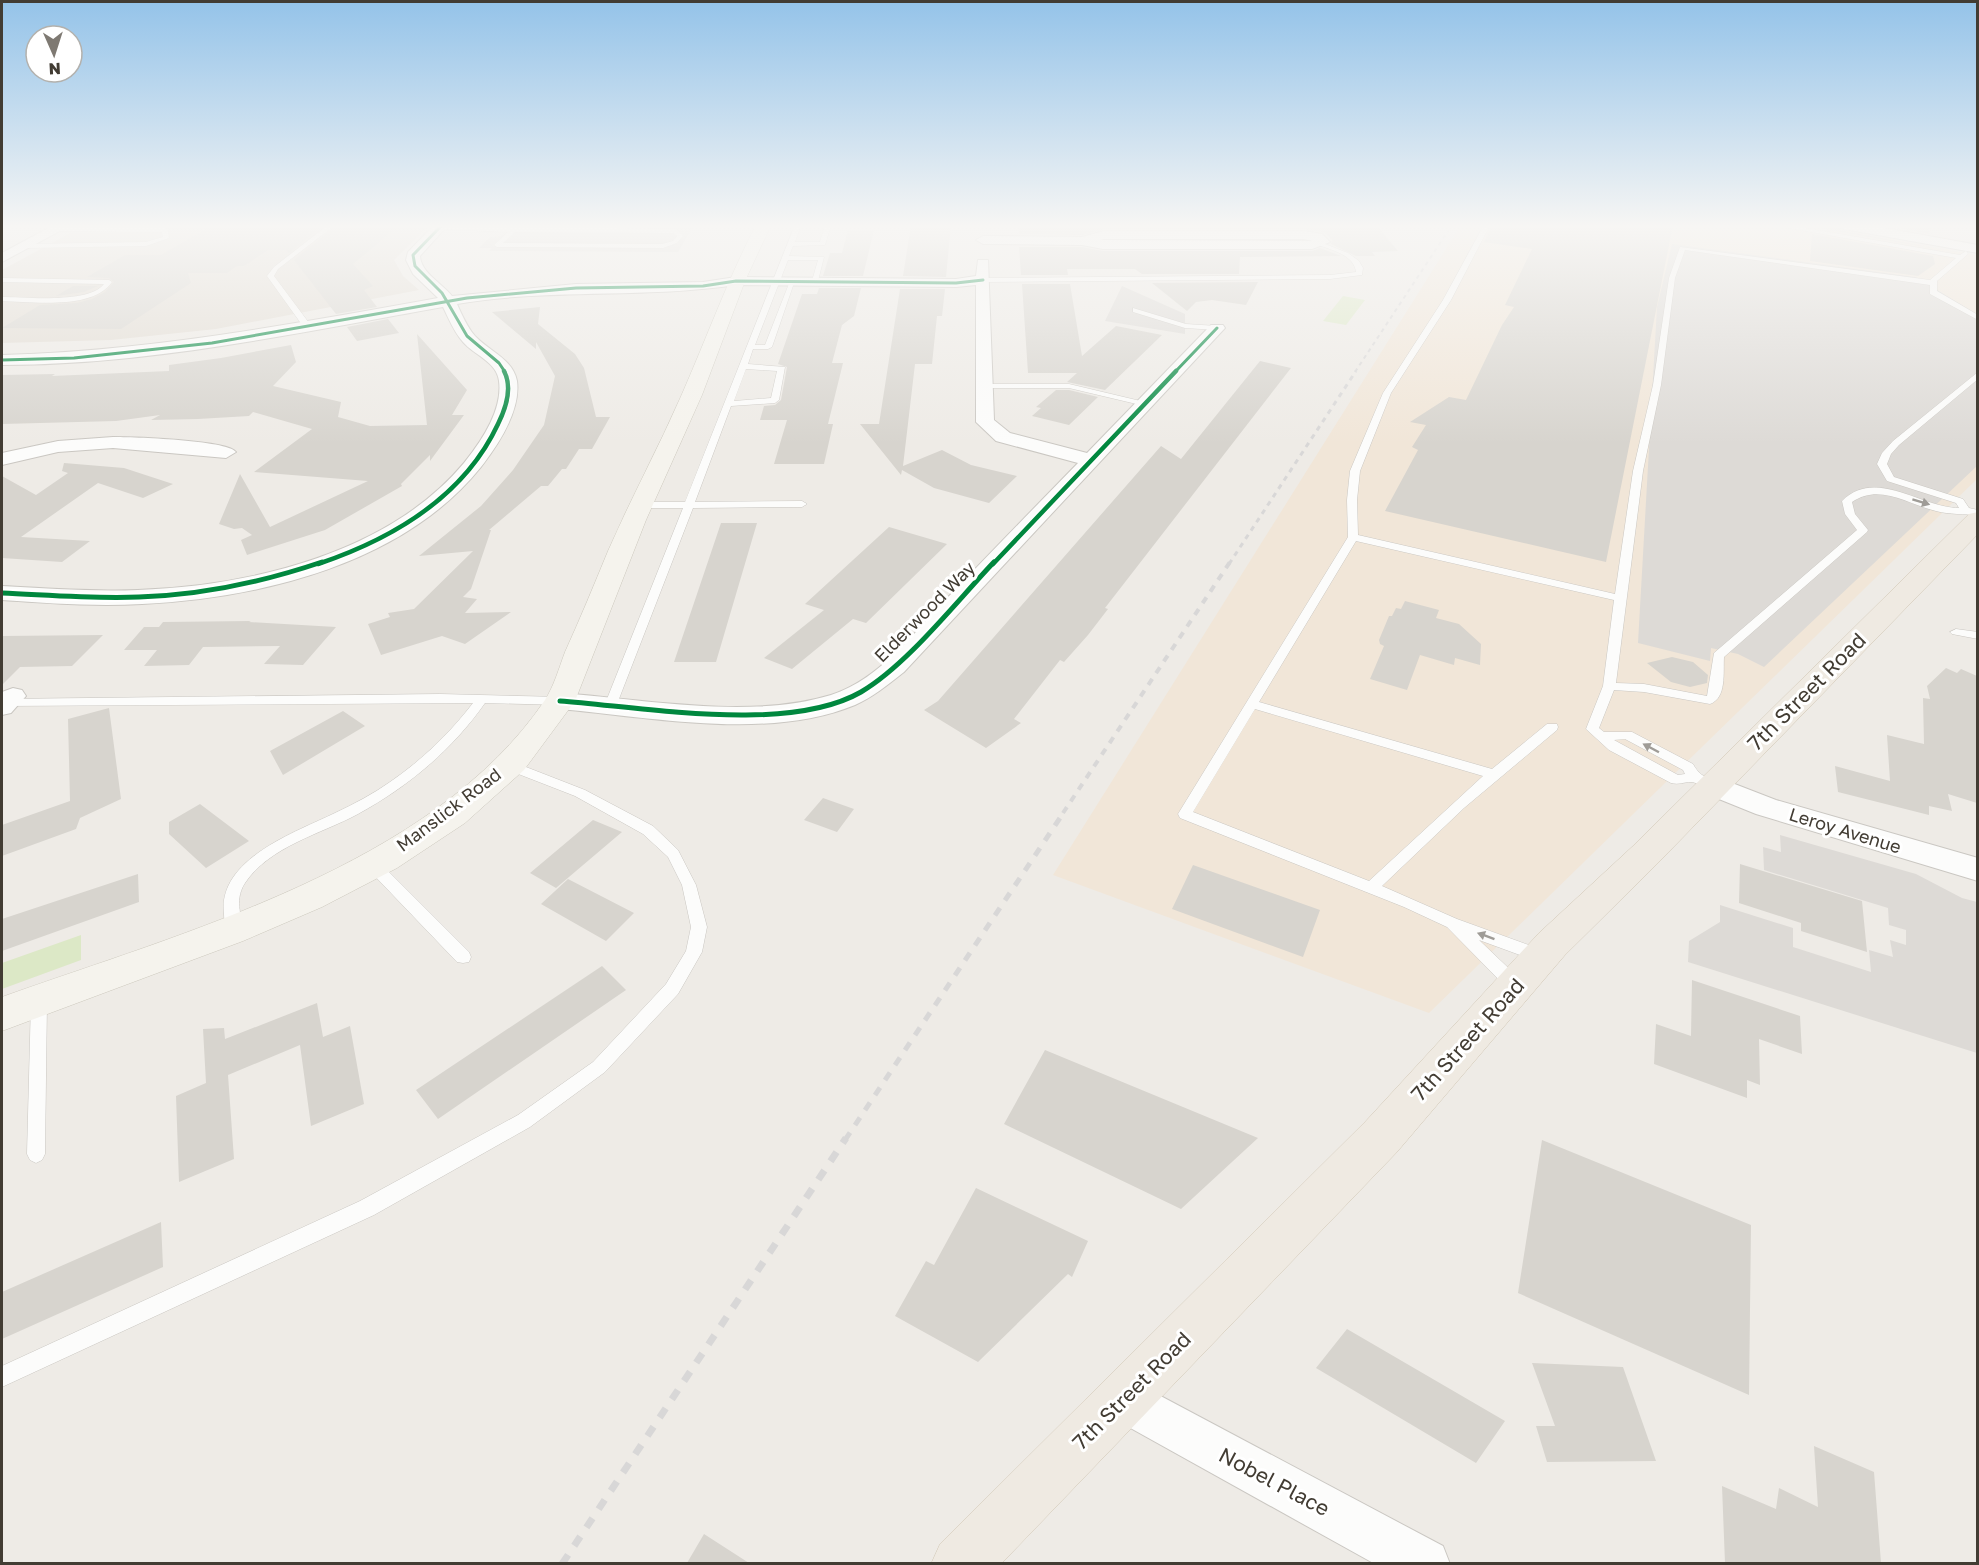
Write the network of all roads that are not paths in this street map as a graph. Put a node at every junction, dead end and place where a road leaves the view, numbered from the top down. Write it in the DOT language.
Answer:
graph roads {
  1 [pos="286,298"];
  2 [pos="440,298"];
  3 [pos="446,298"];
  4 [pos="729,298"];
  5 [pos="770,298"];
  6 [pos="787,298"];
  7 [pos="983,298"];
  8 [pos="1448,298"];
  9 [pos="1668,298"];
  10 [pos="1943,298"];
  11 [pos="1136,310"];
  12 [pos="1977,318"];
  13 [pos="305,324"];
  14 [pos="1216,328"];
  15 [pos="751,347"];
  16 [pos="2,350"];
  17 [pos="2,360"];
  18 [pos="744,366"];
  19 [pos="1977,374"];
  20 [pos="984,386"];
  21 [pos="1145,403"];
  22 [pos="729,404"];
  23 [pos="225,452"];
  24 [pos="2,459"];
  25 [pos="1091,460"];
  26 [pos="1890,479"];
  27 [pos="1879,489"];
  28 [pos="802,504"];
  29 [pos="640,505"];
  30 [pos="689,505"];
  31 [pos="1977,513"];
  32 [pos="1971,514"];
  33 [pos="1353,537"];
  34 [pos="2,593"];
  35 [pos="1620,598"];
  36 [pos="1977,630"];
  37 [pos="1977,636"];
  38 [pos="1609,686"];
  39 [pos="482,699"];
  40 [pos="560,701"];
  41 [pos="6,702"];
  42 [pos="611,704"];
  43 [pos="1252,705"];
  44 [pos="1552,727"];
  45 [pos="508,765"];
  46 [pos="1493,774"];
  47 [pos="1703,781"];
  48 [pos="373,865"];
  49 [pos="1977,870"];
  50 [pos="1371,888"];
  51 [pos="1452,924"];
  52 [pos="233,927"];
  53 [pos="463,957"];
  54 [pos="1528,971"];
  55 [pos="39,999"];
  56 [pos="2,1014"];
  57 [pos="36,1154"];
  58 [pos="2,1377"];
  59 [pos="1123,1399"];
  60 [pos="960,1563"];
  61 [pos="1425,1563"];
  1 -- 13 [label="lane"];
  2 -- 13 [label="street"];
  3 -- 34 [label="street"];
  4 -- 29 [label="main road, Manslick Road"];
  5 -- 15 [label="lane"];
  6 -- 15 [label="lane"];
  7 -- 20 [label="street"];
  8 -- 33 [label="lane"];
  9 -- 35 [label="lane"];
  10 -- 12 [label="lane"];
  11 -- 14 [label="lane"];
  13 -- 16 [label="street"];
  13 -- 17 [label="street"];
  14 -- 21 [label="street, Elderwood Way"];
  15 -- 18 [label="lane"];
  18 -- 22 [label="lane"];
  18 -- 22 [label="lane"];
  19 -- 26 [label="lane"];
  20 -- 21 [label="lane"];
  20 -- 25 [label="street"];
  21 -- 25 [label="street, Elderwood Way"];
  22 -- 30 [label="lane"];
  23 -- 24 [label="street"];
  25 -- 42 [label="street, Elderwood Way"];
  26 -- 27 [label="lane"];
  26 -- 32 [label="lane"];
  27 -- 32 [label="lane, one-way"];
  27 -- 38 [label="lane"];
  28 -- 30 [label="lane"];
  29 -- 30 [label="lane"];
  29 -- 40 [label="main road, Manslick Road"];
  30 -- 42 [label="lane"];
  31 -- 32 [label="lane"];
  32 -- 47 [label="main road, 7th Street Road"];
  33 -- 35 [label="lane"];
  33 -- 43 [label="lane"];
  35 -- 38 [label="lane"];
  36 -- 37 [label="lane"];
  38 -- 47 [label="lane"];
  39 -- 40 [label="lane"];
  39 -- 41 [label="lane"];
  39 -- 52 [label="lane"];
  40 -- 42 [label="street, Elderwood Way"];
  40 -- 45 [label="main road, Manslick Road"];
  43 -- 46 [label="lane"];
  43 -- 50 [label="lane"];
  44 -- 46 [label="lane"];
  45 -- 48 [label="main road, Manslick Road"];
  45 -- 58 [label="lane"];
  46 -- 50 [label="lane"];
  47 -- 49 [label="street, Leroy Avenue"];
  47 -- 54 [label="main road, 7th Street Road"];
  48 -- 52 [label="main road, Manslick Road"];
  48 -- 53 [label="lane"];
  50 -- 51 [label="lane"];
  51 -- 54 [label="lane"];
  54 -- 51 [label="lane, one-way"];
  52 -- 55 [label="main road, Manslick Road"];
  54 -- 59 [label="main road, 7th Street Road"];
  55 -- 56 [label="main road, Manslick Road"];
  55 -- 57 [label="lane"];
  59 -- 60 [label="main road, 7th Street Road"];
  59 -- 61 [label="street, Nobel Place"];
}
